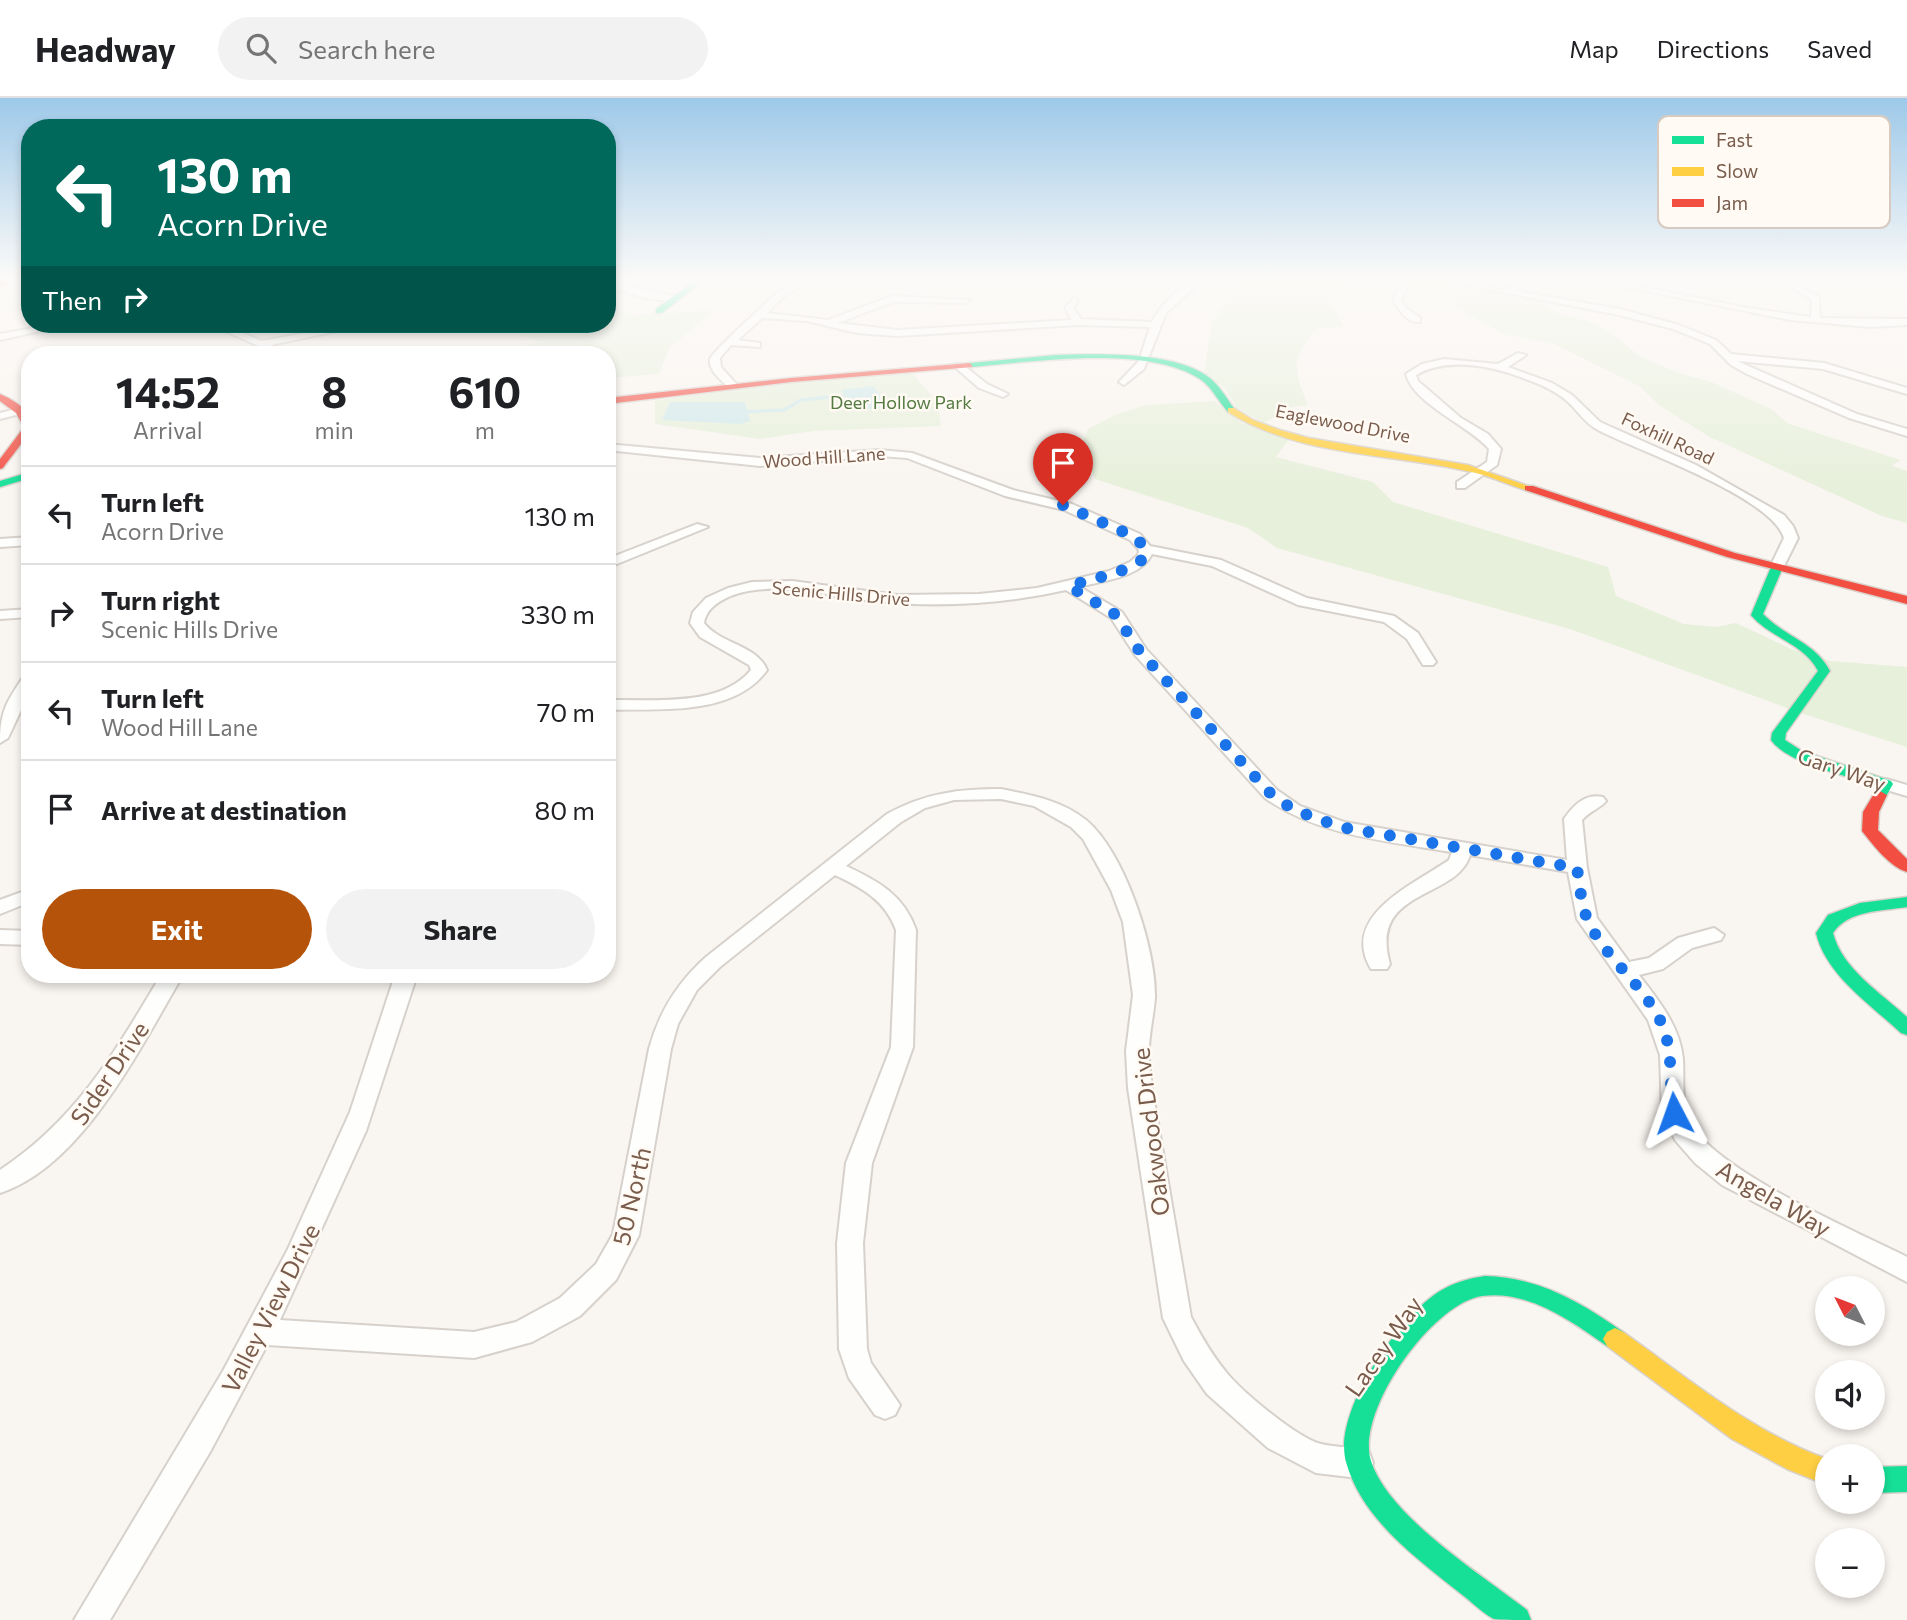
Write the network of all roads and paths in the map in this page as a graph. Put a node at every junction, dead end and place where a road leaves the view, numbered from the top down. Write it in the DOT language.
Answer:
graph roads {
  1 [pos="721,350"];
  2 [pos="1148,350"];
  3 [pos="1721,350"];
  4 [pos="1521,355"];
  5 [pos="1728,357"];
  6 [pos="1144,360"];
  7 [pos="1852,363"];
  8 [pos="959,366"];
  9 [pos="1500,367"];
  10 [pos="1840,369"];
  11 [pos="1124,382"];
  12 [pos="734,387"];
  13 [pos="1907,391"];
  14 [pos="1003,394"];
  15 [pos="0,397"];
  16 [pos="616,400"];
  17 [pos="20,411"];
  18 [pos="0,415"];
  19 [pos="1907,433"];
  20 [pos="21,439"];
  21 [pos="616,448"];
  22 [pos="0,466"];
  23 [pos="1482,472"];
  24 [pos="21,474"];
  25 [pos="0,475"];
  26 [pos="21,477"];
  27 [pos="0,484"];
  28 [pos="1461,485"];
  29 [pos="702,527"];
  30 [pos="21,542"];
  31 [pos="0,543"];
  32 [pos="1146,549"];
  33 [pos="616,560"];
  34 [pos="1777,567"];
  35 [pos="1069,586"];
  36 [pos="1907,600"];
  37 [pos="21,614"];
  38 [pos="0,615"];
  39 [pos="1428,662"];
  40 [pos="21,692"];
  41 [pos="616,704"];
  42 [pos="0,738"];
  43 [pos="1779,743"];
  44 [pos="1886,784"];
  45 [pos="1907,790"];
  46 [pos="1597,801"];
  47 [pos="1462,849"];
  48 [pos="832,866"];
  49 [pos="1907,867"];
  50 [pos="1577,868"];
  51 [pos="21,899"];
  52 [pos="1907,902"];
  53 [pos="0,907"];
  54 [pos="1714,935"];
  55 [pos="0,937"];
  56 [pos="21,938"];
  57 [pos="1379,964"];
  58 [pos="1625,970"];
  59 [pos="167,983"];
  60 [pos="403,983"];
  61 [pos="1907,1028"];
  62 [pos="0,1184"];
  63 [pos="1907,1270"];
  64 [pos="261,1332"];
  65 [pos="885,1405"];
  66 [pos="1358,1463"];
  67 [pos="1815,1468"];
  68 [pos="1907,1479"];
  69 [pos="1885,1480"];
  70 [pos="91,1620"];
  71 [pos="1517,1620"];
  1 -- 12 [label="street"];
  2 -- 6 [label="street"];
  3 -- 5 [label="street"];
  4 -- 9 [label="street"];
  5 -- 10 [label="street"];
  5 -- 19 [label="street"];
  6 -- 8 [label="main road, Eaglewood Drive"];
  6 -- 11 [label="street"];
  6 -- 23 [label="main road, Eaglewood Drive"];
  7 -- 10 [label="street"];
  8 -- 12 [label="main road, Eaglewood Drive"];
  8 -- 14 [label="street"];
  9 -- 23 [label="street, Foxhill Road"];
  9 -- 34 [label="street, Foxhill Road"];
  10 -- 13 [label="street"];
  12 -- 16 [label="main road, Eaglewood Drive"];
  15 -- 17 [label="main road"];
  17 -- 18 [label="street"];
  20 -- 22 [label="main road"];
  21 -- 32 [label="street, Wood Hill Lane"];
  23 -- 28 [label="street"];
  23 -- 34 [label="main road, Eaglewood Drive"];
  24 -- 25 [label="main road"];
  26 -- 27 [label="main road"];
  29 -- 33 [label="street"];
  30 -- 31 [label="street"];
  32 -- 35 [label="street, Scenic Hills Drive"];
  32 -- 39 [label="street"];
  34 -- 36 [label="main road, Eaglewood Drive"];
  34 -- 43 [label="main road, Foxhill Road"];
  35 -- 41 [label="street, Scenic Hills Drive"];
  35 -- 47 [label="street"];
  37 -- 38 [label="street"];
  40 -- 42 [label="street"];
  43 -- 44 [label="main road, Gary Way"];
  44 -- 45 [label="street, Gary Way"];
  44 -- 49 [label="main road"];
  46 -- 50 [label="street, Angela Way"];
  47 -- 50 [label="street"];
  47 -- 57 [label="street"];
  48 -- 64 [label="street, 50 North"];
  48 -- 65 [label="street"];
  48 -- 66 [label="street, Oakwood Drive"];
  50 -- 58 [label="street, Angela Way"];
  51 -- 53 [label="street"];
  52 -- 61 [label="main road"];
  54 -- 58 [label="street"];
  55 -- 56 [label="street"];
  58 -- 63 [label="street, Angela Way"];
  59 -- 62 [label="street, Sider Drive"];
  60 -- 64 [label="street, Valley View Drive"];
  64 -- 70 [label="street, Valley View Drive"];
  66 -- 67 [label="main road, Lacey Way"];
  66 -- 71 [label="main road, Lacey Way"];
  68 -- 69 [label="main road"];
}
